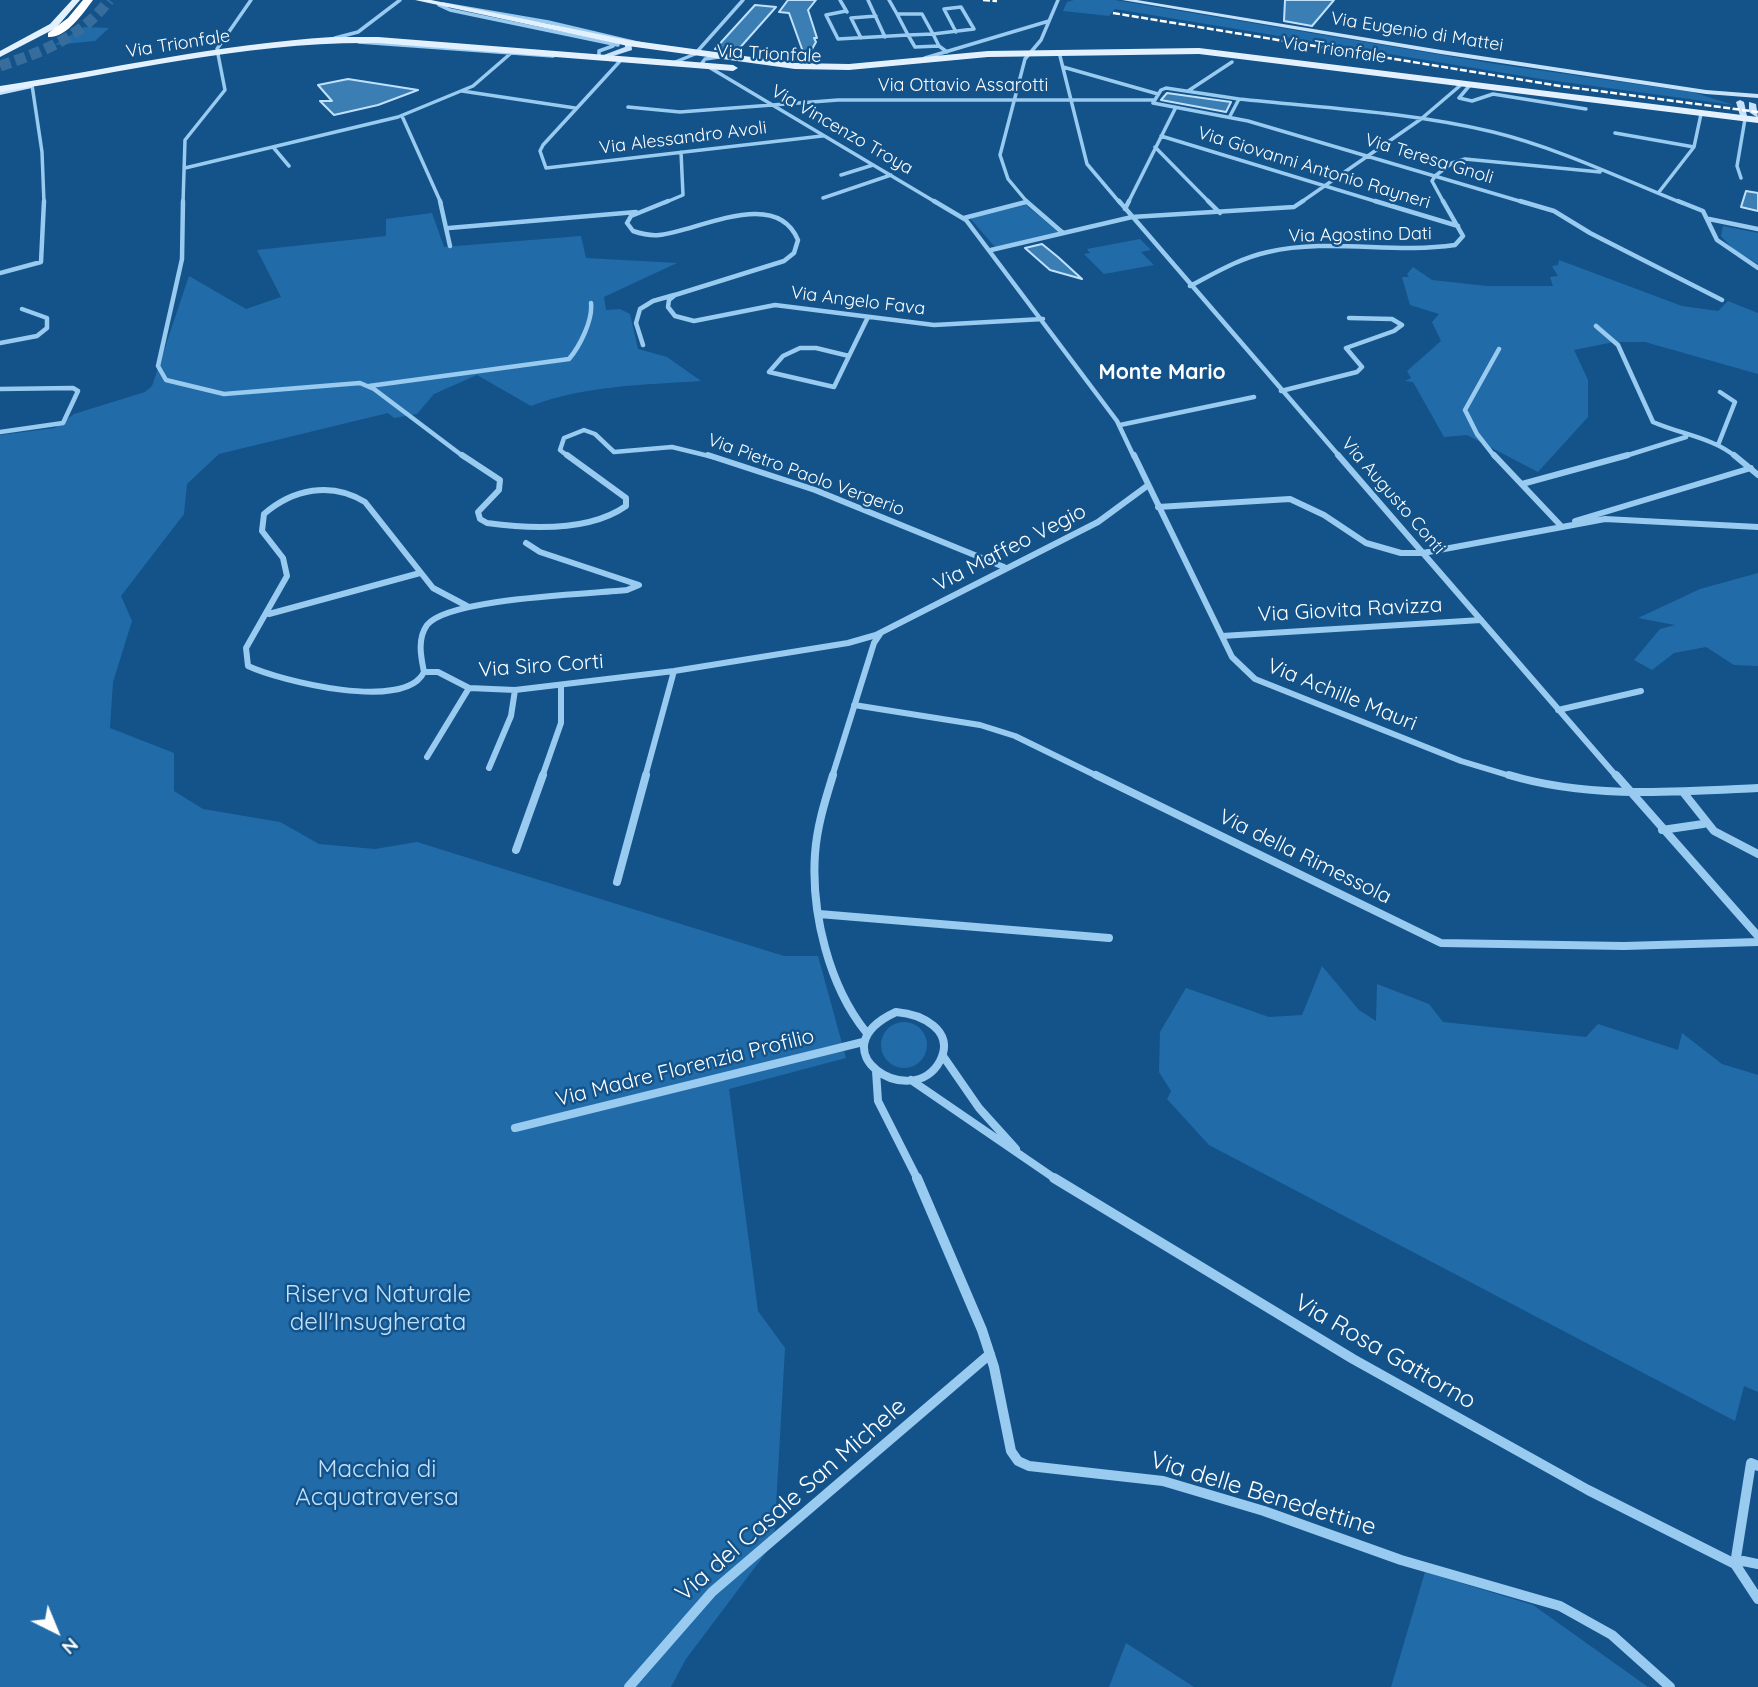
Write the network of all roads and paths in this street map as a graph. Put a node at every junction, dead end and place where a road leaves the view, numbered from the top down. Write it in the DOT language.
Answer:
graph roads {
  1 [pos="76,0"];
  2 [pos="88,0"];
  3 [pos="251,0"];
  4 [pos="388,0"];
  5 [pos="400,0"];
  6 [pos="419,0"];
  7 [pos="743,0"];
  8 [pos="840,0"];
  9 [pos="868,0"];
  10 [pos="889,0"];
  11 [pos="1058,0"];
  12 [pos="1125,0"];
  13 [pos="435,3"];
  14 [pos="388,10"];
  15 [pos="846,11"];
  16 [pos="897,14"];
  17 [pos="876,16"];
  18 [pos="852,18"];
  19 [pos="1049,21"];
  20 [pos="1032,27"];
  21 [pos="1045,30"];
  22 [pos="956,32"];
  23 [pos="933,33"];
  24 [pos="52,35"];
  25 [pos="908,35"];
  26 [pos="885,37"];
  27 [pos="861,38"];
  28 [pos="331,39"];
  29 [pos="623,44"];
  30 [pos="650,46"];
  31 [pos="939,46"];
  32 [pos="915,47"];
  33 [pos="218,49"];
  34 [pos="679,50"];
  35 [pos="697,52"];
  36 [pos="947,52"];
  37 [pos="1059,52"];
  38 [pos="1028,53"];
  39 [pos="0,54"];
  40 [pos="510,54"];
  41 [pos="997,54"];
  42 [pos="566,55"];
  43 [pos="723,57"];
  44 [pos="602,58"];
  45 [pos="919,59"];
  46 [pos="621,60"];
  47 [pos="683,61"];
  48 [pos="1233,62"];
  49 [pos="664,64"];
  50 [pos="705,66"];
  51 [pos="1063,67"];
  52 [pos="32,85"];
  53 [pos="1466,85"];
  54 [pos="0,89"];
  55 [pos="461,91"];
  56 [pos="1188,91"];
  57 [pos="1158,94"];
  58 [pos="1239,99"];
  59 [pos="1013,100"];
  60 [pos="1070,100"];
  61 [pos="1155,100"];
  62 [pos="1756,101"];
  63 [pos="772,106"];
  64 [pos="1742,106"];
  65 [pos="628,107"];
  66 [pos="575,108"];
  67 [pos="1586,108"];
  68 [pos="1175,109"];
  69 [pos="1664,110"];
  70 [pos="1701,114"];
  71 [pos="402,116"];
  72 [pos="1230,116"];
  73 [pos="1758,118"];
  74 [pos="1421,119"];
  75 [pos="1615,133"];
  76 [pos="822,136"];
  77 [pos="1161,136"];
  78 [pos="273,147"];
  79 [pos="1155,147"];
  80 [pos="1694,147"];
  81 [pos="681,152"];
  82 [pos="1370,156"];
  83 [pos="873,165"];
  84 [pos="289,166"];
  85 [pos="186,167"];
  86 [pos="1609,173"];
  87 [pos="841,175"];
  88 [pos="891,175"];
  89 [pos="1434,176"];
  90 [pos="1741,178"];
  91 [pos="1324,187"];
  92 [pos="1658,192"];
  93 [pos="823,198"];
  94 [pos="1026,202"];
  95 [pos="1125,209"];
  96 [pos="636,212"];
  97 [pos="1220,213"];
  98 [pos="1132,217"];
  99 [pos="964,218"];
  100 [pos="1709,219"];
  101 [pos="1458,226"];
  102 [pos="449,228"];
  103 [pos="1758,229"];
  104 [pos="1063,233"];
  105 [pos="450,246"];
  106 [pos="991,250"];
  107 [pos="1758,268"];
  108 [pos="0,273"];
  109 [pos="1190,286"];
  110 [pos="675,295"];
  111 [pos="1722,300"];
  112 [pos="591,303"];
  113 [pos="22,309"];
  114 [pos="868,317"];
  115 [pos="1349,318"];
  116 [pos="1043,319"];
  117 [pos="1596,326"];
  118 [pos="0,343"];
  119 [pos="643,345"];
  120 [pos="1499,349"];
  121 [pos="849,356"];
  122 [pos="369,386"];
  123 [pos="0,389"];
  124 [pos="1281,391"];
  125 [pos="1720,391"];
  126 [pos="1099,393"];
  127 [pos="1091,394"];
  128 [pos="1254,397"];
  129 [pos="1119,425"];
  130 [pos="0,432"];
  131 [pos="1688,437"];
  132 [pos="1718,444"];
  133 [pos="1752,468"];
  134 [pos="1758,474"];
  135 [pos="1522,484"];
  136 [pos="1147,486"];
  137 [pos="1158,507"];
  138 [pos="1562,527"];
  139 [pos="1758,527"];
  140 [pos="526,543"];
  141 [pos="1423,553"];
  142 [pos="1004,568"];
  143 [pos="421,573"];
  144 [pos="467,606"];
  145 [pos="268,614"];
  146 [pos="1481,620"];
  147 [pos="883,631"];
  148 [pos="1222,636"];
  149 [pos="674,671"];
  150 [pos="424,672"];
  151 [pos="561,686"];
  152 [pos="469,688"];
  153 [pos="515,690"];
  154 [pos="1641,691"];
  155 [pos="854,705"];
  156 [pos="1558,710"];
  157 [pos="427,757"];
  158 [pos="489,768"];
  159 [pos="1758,788"];
  160 [pos="1683,792"];
  161 [pos="1632,794"];
  162 [pos="1703,824"];
  163 [pos="1662,830"];
  164 [pos="516,850"];
  165 [pos="1758,854"];
  166 [pos="617,882"];
  167 [pos="818,914"];
  168 [pos="1747,923"];
  169 [pos="1758,928"];
  170 [pos="1758,936"];
  171 [pos="1109,938"];
  172 [pos="1758,942"];
  173 [pos="866,1032"];
  174 [pos="863,1042"];
  175 [pos="943,1056"];
  176 [pos="876,1071"];
  177 [pos="911,1080"];
  178 [pos="515,1128"];
  179 [pos="1024,1158"];
  180 [pos="990,1353"];
  181 [pos="1758,1466"];
  182 [pos="1735,1564"];
  183 [pos="1758,1564"];
  184 [pos="1758,1599"];
  185 [pos="629,1687"];
  186 [pos="1670,1687"];
  1 -- 39 [label="main road"];
  2 -- 24 [label="highway"];
  3 -- 33 [label="street"];
  4 -- 14 [label="street"];
  5 -- 14 [label="street"];
  6 -- 13 [label="main road"];
  7 -- 35 [label="street, Via Trionfale"];
  8 -- 15 [label="street"];
  9 -- 17 [label="street"];
  10 -- 16 [label="street"];
  11 -- 19 [label="street"];
  12 -- 64 [label="street, Via Eugenio di Mattei"];
  13 -- 29 [label="main road"];
  13 -- 30 [label="street"];
  14 -- 28 [label="street"];
  15 -- 18 [label="street"];
  15 -- 27 [label="street"];
  16 -- 23 [label="street"];
  16 -- 25 [label="street"];
  17 -- 18 [label="street"];
  17 -- 26 [label="street"];
  18 -- 27 [label="street"];
  19 -- 20 [label="street"];
  19 -- 21 [label="street"];
  20 -- 21 [label="street"];
  20 -- 36 [label="street"];
  21 -- 38 [label="street"];
  22 -- 22 [label="street"];
  22 -- 23 [label="street"];
  23 -- 25 [label="street"];
  23 -- 31 [label="street"];
  25 -- 26 [label="street"];
  25 -- 32 [label="street"];
  26 -- 27 [label="street"];
  28 -- 33 [label="main road, Via Trionfale"];
  28 -- 40 [label="street, Via Trionfale"];
  28 -- 42 [label="main road, Via Trionfale"];
  29 -- 30 [label="main road"];
  29 -- 44 [label="street"];
  30 -- 34 [label="main road"];
  31 -- 32 [label="street"];
  31 -- 36 [label="street"];
  32 -- 45 [label="street"];
  33 -- 52 [label="main road, Via Trionfale"];
  33 -- 85 [label="street"];
  34 -- 35 [label="main road"];
  34 -- 47 [label="street"];
  35 -- 43 [label="main road"];
  35 -- 47 [label="street, Via Trionfale"];
  36 -- 45 [label="street"];
  37 -- 38 [label="main road, Via Trionfale"];
  37 -- 51 [label="street, Via Augusto Conti"];
  37 -- 53 [label="main road, Via Trionfale"];
  38 -- 41 [label="main road, Via Trionfale"];
  38 -- 59 [label="street"];
  40 -- 42 [label="street, Via Trionfale"];
  40 -- 55 [label="street"];
  41 -- 45 [label="main road, Via Trionfale"];
  41 -- 50 [label="main road, Via Trionfale"];
  42 -- 44 [label="main road, Via Trionfale"];
  43 -- 45 [label="main road, Via Trionfale"];
  43 -- 50 [label="street, Via Trionfale"];
  44 -- 46 [label="main road, Via Trionfale"];
  46 -- 49 [label="main road, Via Trionfale"];
  46 -- 66 [label="street"];
  47 -- 49 [label="street, Via Trionfale"];
  48 -- 56 [label="street"];
  49 -- 50 [label="main road, Via Trionfale"];
  50 -- 63 [label="street, Via Vincenzo Troya"];
  51 -- 57 [label="street"];
  51 -- 60 [label="street, Via Augusto Conti"];
  52 -- 54 [label="main road, Via Trionfale"];
  52 -- 108 [label="street"];
  53 -- 67 [label="street"];
  53 -- 69 [label="main road, Via Trionfale"];
  53 -- 74 [label="street"];
  55 -- 66 [label="street"];
  55 -- 71 [label="street"];
  56 -- 57 [label="street"];
  56 -- 58 [label="street"];
  57 -- 61 [label="street"];
  58 -- 72 [label="street"];
  58 -- 74 [label="street"];
  59 -- 60 [label="street, Via Ottavio Assarotti"];
  59 -- 63 [label="street, Via Ottavio Assarotti"];
  59 -- 94 [label="street"];
  60 -- 61 [label="street, Via Ottavio Assarotti"];
  60 -- 95 [label="street, Via Augusto Conti"];
  61 -- 68 [label="street, Via Teresa Gnoli"];
  62 -- 64 [label="street, Via Eugenio di Mattei"];
  62 -- 73 [label="street, Via Trionfale"];
  63 -- 65 [label="street, Via Ottavio Assarotti"];
  63 -- 76 [label="street, Via Vincenzo Troya"];
  64 -- 69 [label="street, Via Trionfale"];
  64 -- 70 [label="main road, Via Trionfale"];
  64 -- 73 [label="main road, Via Trionfale"];
  64 -- 90 [label="street"];
  66 -- 81 [label="street, Via Alessandro Avoli"];
  68 -- 72 [label="street, Via Teresa Gnoli"];
  68 -- 77 [label="street"];
  69 -- 70 [label="main road, Via Trionfale"];
  70 -- 80 [label="street"];
  71 -- 78 [label="street"];
  71 -- 102 [label="street"];
  72 -- 82 [label="street, Via Teresa Gnoli"];
  74 -- 82 [label="street"];
  74 -- 86 [label="street"];
  75 -- 80 [label="street"];
  76 -- 81 [label="street, Via Alessandro Avoli"];
  76 -- 83 [label="street, Via Vincenzo Troya"];
  77 -- 79 [label="street"];
  77 -- 91 [label="street, Via Giovanni Antonio Rayneri"];
  78 -- 84 [label="street"];
  78 -- 85 [label="street"];
  79 -- 95 [label="street"];
  79 -- 97 [label="street"];
  80 -- 92 [label="street"];
  81 -- 96 [label="street"];
  82 -- 89 [label="street, Via Teresa Gnoli"];
  82 -- 91 [label="street"];
  83 -- 87 [label="street"];
  83 -- 88 [label="street, Via Vincenzo Troya"];
  85 -- 122 [label="street"];
  86 -- 89 [label="street"];
  86 -- 92 [label="street"];
  88 -- 93 [label="street"];
  88 -- 99 [label="street, Via Vincenzo Troya"];
  89 -- 101 [label="street, Via Agostino Dati"];
  89 -- 111 [label="street, Via Teresa Gnoli"];
  91 -- 97 [label="street"];
  91 -- 101 [label="street, Via Giovanni Antonio Rayneri"];
  92 -- 100 [label="street"];
  94 -- 99 [label="street"];
  94 -- 104 [label="street"];
  95 -- 98 [label="street, Via Augusto Conti"];
  96 -- 102 [label="street"];
  96 -- 110 [label="street, Via Angelo Fava"];
  97 -- 98 [label="street"];
  98 -- 104 [label="street"];
  98 -- 109 [label="street, Via Augusto Conti"];
  99 -- 106 [label="street, Via Vincenzo Troya"];
  100 -- 103 [label="street"];
  100 -- 107 [label="street"];
  101 -- 109 [label="street, Via Agostino Dati"];
  102 -- 105 [label="street"];
  104 -- 106 [label="street"];
  106 -- 116 [label="street, Via Vincenzo Troya"];
  109 -- 124 [label="street, Via Augusto Conti"];
  110 -- 114 [label="street, Via Angelo Fava"];
  110 -- 119 [label="street"];
  112 -- 122 [label="street"];
  113 -- 118 [label="street"];
  114 -- 116 [label="street, Via Angelo Fava"];
  114 -- 121 [label="street"];
  115 -- 124 [label="street"];
  116 -- 126 [label="street, Via Achille Mauri"];
  117 -- 131 [label="street"];
  120 -- 135 [label="street"];
  121 -- 121 [label="street"];
  122 -- 142 [label="street, Via Pietro Paolo Vergerio"];
  123 -- 130 [label="street"];
  124 -- 141 [label="street, Via Augusto Conti"];
  125 -- 132 [label="street"];
  126 -- 127 [label="street"];
  126 -- 129 [label="street, Via Achille Mauri"];
  128 -- 129 [label="street"];
  129 -- 136 [label="street, Via Achille Mauri"];
  131 -- 132 [label="street"];
  131 -- 135 [label="street"];
  132 -- 133 [label="street"];
  133 -- 134 [label="street"];
  133 -- 138 [label="street"];
  135 -- 138 [label="street"];
  136 -- 137 [label="street, Via Achille Mauri"];
  136 -- 142 [label="street, Via Maffeo Vegio"];
  137 -- 141 [label="street"];
  137 -- 148 [label="street, Via Achille Mauri"];
  138 -- 139 [label="street"];
  138 -- 141 [label="street"];
  140 -- 144 [label="street"];
  141 -- 146 [label="street, Via Augusto Conti"];
  142 -- 147 [label="street, Via Maffeo Vegio"];
  143 -- 144 [label="street"];
  143 -- 145 [label="street"];
  143 -- 145 [label="street"];
  144 -- 150 [label="street"];
  145 -- 150 [label="street"];
  146 -- 148 [label="street, Via Giovita Ravizza"];
  146 -- 156 [label="street, Via Augusto Conti"];
  147 -- 149 [label="street, Via Siro Corti"];
  147 -- 155 [label="street"];
  148 -- 161 [label="street, Via Achille Mauri"];
  149 -- 151 [label="street, Via Siro Corti"];
  149 -- 166 [label="street"];
  150 -- 152 [label="street, Via Siro Corti"];
  151 -- 153 [label="street, Via Siro Corti"];
  151 -- 164 [label="street"];
  152 -- 153 [label="street, Via Siro Corti"];
  152 -- 157 [label="street"];
  153 -- 158 [label="street"];
  154 -- 156 [label="street"];
  155 -- 167 [label="street"];
  155 -- 172 [label="street, Via della Rimessola"];
  156 -- 161 [label="street, Via Augusto Conti"];
  159 -- 160 [label="street, Via Achille Mauri"];
  160 -- 161 [label="street, Via Achille Mauri"];
  160 -- 162 [label="street"];
  161 -- 163 [label="street, Via Augusto Conti"];
  162 -- 163 [label="street"];
  162 -- 165 [label="street"];
  163 -- 168 [label="street"];
  167 -- 171 [label="street"];
  167 -- 173 [label="street"];
  168 -- 169 [label="street"];
  168 -- 170 [label="street"];
  173 -- 174 [label="street"];
  173 -- 175 [label="street"];
  174 -- 176 [label="street"];
  174 -- 178 [label="street, Via Madre Florenzia Profilio"];
  175 -- 177 [label="street"];
  175 -- 179 [label="street, Via Rosa Gattorno"];
  176 -- 177 [label="street"];
  176 -- 180 [label="street, Via delle Benedettine"];
  177 -- 179 [label="street, Via Rosa Gattorno"];
  179 -- 182 [label="street, Via Rosa Gattorno"];
  180 -- 185 [label="street, Via del Casale San Michele"];
  180 -- 186 [label="street, Via delle Benedettine"];
  181 -- 182 [label="street"];
  182 -- 183 [label="street, Via Rosa Gattorno"];
  182 -- 184 [label="street, Via Rosa Gattorno"];
}
